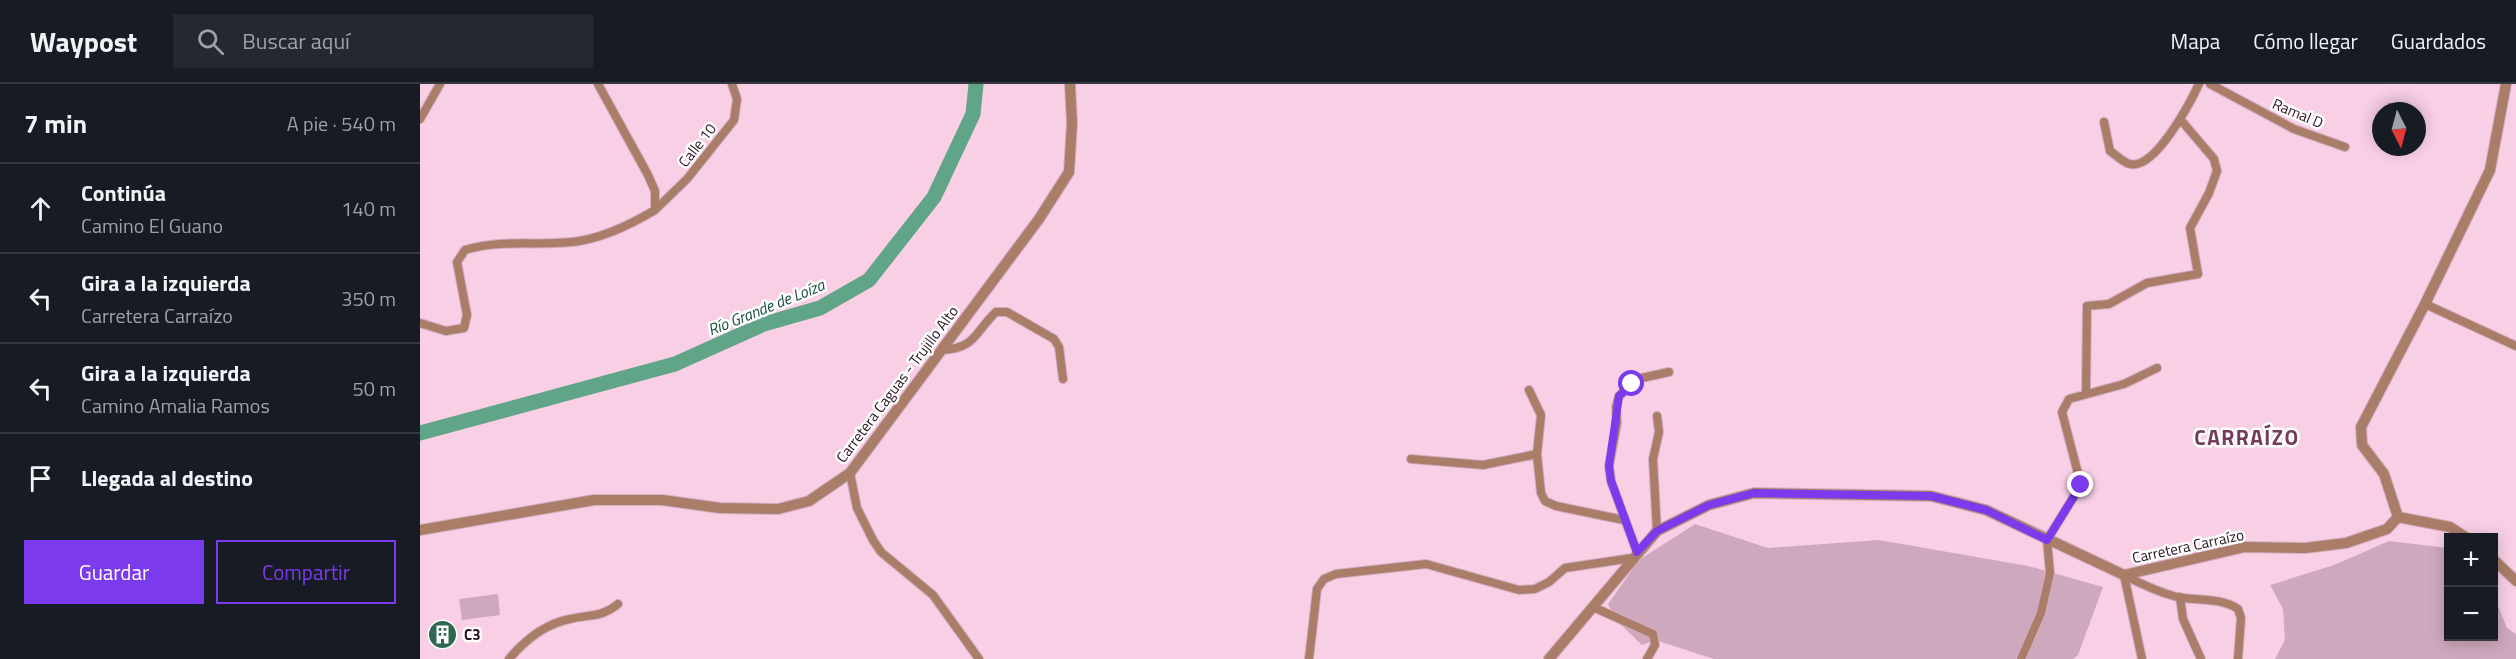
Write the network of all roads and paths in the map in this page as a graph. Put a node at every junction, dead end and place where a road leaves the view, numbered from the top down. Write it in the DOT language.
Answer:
graph roads {
  1 [pos="440,84"];
  2 [pos="598,84"];
  3 [pos="732,84"];
  4 [pos="1070,84"];
  5 [pos="2199,84"];
  6 [pos="2210,84"];
  7 [pos="2506,84"];
  8 [pos="420,119"];
  9 [pos="2180,119"];
  10 [pos="2104,122"];
  11 [pos="2345,147"];
  12 [pos="655,210"];
  13 [pos="2425,304"];
  14 [pos="420,324"];
  15 [pos="2516,346"];
  16 [pos="942,350"];
  17 [pos="2157,368"];
  18 [pos="1665,373"];
  19 [pos="1063,379"];
  20 [pos="1529,390"];
  21 [pos="2086,393"];
  22 [pos="1657,416"];
  23 [pos="1537,454"];
  24 [pos="1411,459"];
  25 [pos="850,473"];
  26 [pos="2398,517"];
  27 [pos="1623,520"];
  28 [pos="420,530"];
  29 [pos="1657,531"];
  30 [pos="2460,533"];
  31 [pos="2047,540"];
  32 [pos="1635,555"];
  33 [pos="2498,565"];
  34 [pos="2124,575"];
  35 [pos="2516,581"];
  36 [pos="2180,597"];
  37 [pos="618,604"];
  38 [pos="1593,607"];
  39 [pos="509,659"];
  40 [pos="979,659"];
  41 [pos="1309,659"];
  42 [pos="1549,659"];
  43 [pos="1647,659"];
  44 [pos="2021,659"];
  45 [pos="2142,659"];
  46 [pos="2201,659"];
  47 [pos="2238,659"];
  1 -- 8 [label="street"];
  2 -- 12 [label="street"];
  3 -- 12 [label="street, Calle 10"];
  4 -- 16 [label="street, Carretera Caguas - Trujillo Alto"];
  5 -- 9 [label="street"];
  6 -- 11 [label="street, Ramal D"];
  7 -- 13 [label="street"];
  9 -- 10 [label="street"];
  9 -- 21 [label="street"];
  12 -- 14 [label="street, Calle 10"];
  13 -- 15 [label="street"];
  13 -- 26 [label="street"];
  16 -- 19 [label="street"];
  16 -- 25 [label="street, Carretera Caguas - Trujillo Alto"];
  17 -- 21 [label="street"];
  18 -- 27 [label="street"];
  20 -- 23 [label="street"];
  21 -- 31 [label="street"];
  22 -- 29 [label="street"];
  23 -- 24 [label="street"];
  23 -- 27 [label="street"];
  25 -- 28 [label="street, Carretera Caguas - Trujillo Alto"];
  25 -- 40 [label="street"];
  26 -- 30 [label="street"];
  26 -- 34 [label="street, Carretera Carraízo"];
  27 -- 32 [label="street"];
  29 -- 31 [label="street, Carretera Carraízo"];
  29 -- 32 [label="street, Carretera Carraízo"];
  31 -- 34 [label="street, Carretera Carraízo"];
  31 -- 44 [label="street"];
  32 -- 38 [label="street, Carretera Carraízo"];
  32 -- 41 [label="street"];
  33 -- 35 [label="street"];
  34 -- 36 [label="street"];
  34 -- 45 [label="street"];
  36 -- 46 [label="street"];
  36 -- 47 [label="street"];
  37 -- 39 [label="street"];
  38 -- 42 [label="street, Carretera Carraízo"];
  38 -- 43 [label="street"];
}
